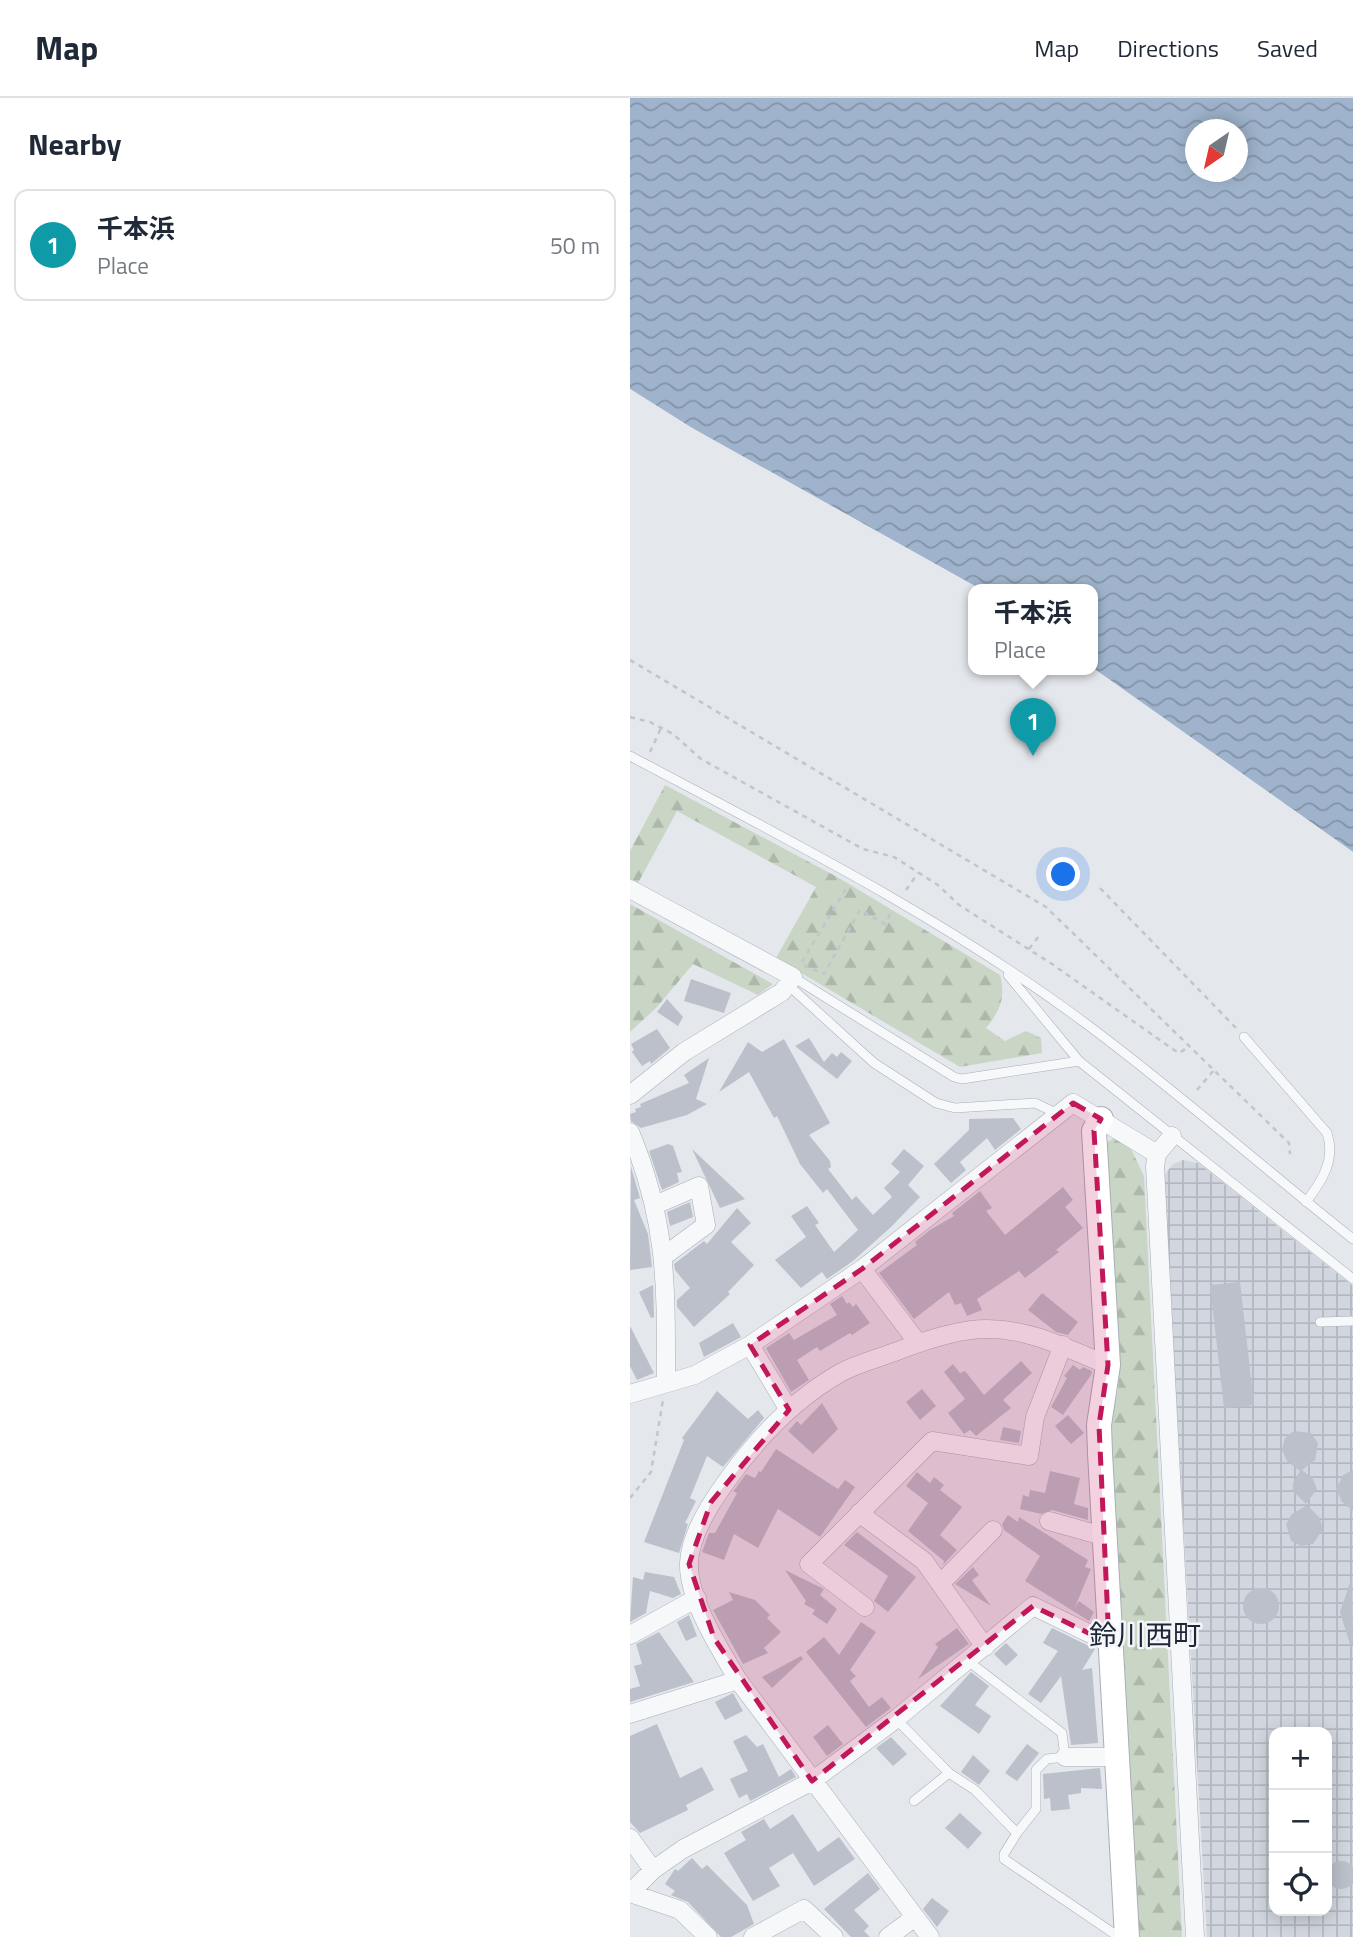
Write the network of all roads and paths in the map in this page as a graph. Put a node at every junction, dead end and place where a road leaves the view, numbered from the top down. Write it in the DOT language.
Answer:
graph roads {
  1 [pos="630,660"];
  2 [pos="630,718"];
  3 [pos="661,728"];
  4 [pos="630,755"];
  5 [pos="649,755"];
  6 [pos="918,873"];
  7 [pos="852,876"];
  8 [pos="1100,888"];
  9 [pos="630,889"];
  10 [pos="904,893"];
  11 [pos="893,911"];
  12 [pos="1038,936"];
  13 [pos="1029,948"];
  14 [pos="995,961"];
  15 [pos="790,980"];
  16 [pos="1244,1037"];
  17 [pos="1189,1046"];
  18 [pos="1079,1060"];
  19 [pos="1214,1070"];
  20 [pos="1197,1090"];
  21 [pos="630,1095"];
  22 [pos="1058,1115"];
  23 [pos="1101,1119"];
  24 [pos="630,1132"];
  25 [pos="1172,1136"];
  26 [pos="1157,1154"];
  27 [pos="1290,1154"];
  28 [pos="1306,1202"];
  29 [pos="655,1205"];
  30 [pos="1353,1239"];
  31 [pos="664,1256"];
  32 [pos="862,1269"];
  33 [pos="1353,1279"];
  34 [pos="1353,1321"];
  35 [pos="1320,1322"];
  36 [pos="918,1343"];
  37 [pos="750,1345"];
  38 [pos="1063,1345"];
  39 [pos="1108,1366"];
  40 [pos="666,1383"];
  41 [pos="630,1394"];
  42 [pos="789,1410"];
  43 [pos="630,1498"];
  44 [pos="859,1513"];
  45 [pos="1049,1521"];
  46 [pos="993,1531"];
  47 [pos="1103,1536"];
  48 [pos="940,1584"];
  49 [pos="697,1598"];
  50 [pos="865,1607"];
  51 [pos="630,1635"];
  52 [pos="1109,1643"];
  53 [pos="985,1647"];
  54 [pos="968,1661"];
  55 [pos="738,1679"];
  56 [pos="630,1714"];
  57 [pos="896,1719"];
  58 [pos="1118,1756"];
  59 [pos="1065,1757"];
  60 [pos="949,1773"];
  61 [pos="812,1781"];
  62 [pos="914,1801"];
  63 [pos="1017,1833"];
  64 [pos="630,1838"];
  65 [pos="653,1870"];
  66 [pos="630,1893"];
  67 [pos="914,1918"];
  68 [pos="708,1937"];
  69 [pos="753,1937"];
  70 [pos="834,1937"];
  71 [pos="888,1937"];
  72 [pos="930,1937"];
  73 [pos="1127,1937"];
  74 [pos="1195,1937"];
  1 -- 17 [label="path"];
  2 -- 3 [label="path"];
  3 -- 5 [label="path"];
  3 -- 6 [label="path"];
  4 -- 7 [label="lane"];
  6 -- 10 [label="path"];
  6 -- 13 [label="path"];
  7 -- 11 [label="path"];
  7 -- 14 [label="lane"];
  8 -- 16 [label="path"];
  9 -- 15 [label="street"];
  12 -- 13 [label="path"];
  13 -- 17 [label="path"];
  14 -- 18 [label="lane"];
  14 -- 28 [label="lane"];
  15 -- 18 [label="lane"];
  15 -- 21 [label="street"];
  15 -- 22 [label="lane"];
  16 -- 28 [label="lane"];
  17 -- 19 [label="path"];
  18 -- 25 [label="lane"];
  19 -- 20 [label="path"];
  19 -- 27 [label="path"];
  22 -- 23 [label="street"];
  22 -- 32 [label="street"];
  23 -- 26 [label="street"];
  23 -- 39 [label="street"];
  24 -- 29 [label="street"];
  25 -- 26 [label="street"];
  25 -- 33 [label="lane"];
  26 -- 74 [label="street"];
  28 -- 30 [label="lane"];
  29 -- 31 [label="street"];
  29 -- 31 [label="street"];
  31 -- 40 [label="street"];
  32 -- 36 [label="street"];
  32 -- 37 [label="street"];
  34 -- 35 [label="lane"];
  36 -- 38 [label="street"];
  36 -- 42 [label="street"];
  37 -- 40 [label="street"];
  37 -- 42 [label="street"];
  38 -- 39 [label="street"];
  38 -- 44 [label="street"];
  39 -- 47 [label="street"];
  40 -- 41 [label="street"];
  40 -- 43 [label="path"];
  42 -- 49 [label="street"];
  44 -- 48 [label="street"];
  44 -- 50 [label="street"];
  45 -- 47 [label="street"];
  46 -- 48 [label="street"];
  47 -- 52 [label="street"];
  48 -- 53 [label="street"];
  49 -- 51 [label="street"];
  49 -- 55 [label="street"];
  52 -- 53 [label="street"];
  52 -- 58 [label="street"];
  53 -- 54 [label="street"];
  54 -- 57 [label="street"];
  54 -- 59 [label="lane"];
  55 -- 56 [label="street"];
  55 -- 61 [label="street"];
  57 -- 60 [label="lane"];
  57 -- 61 [label="street"];
  58 -- 59 [label="street"];
  58 -- 73 [label="street"];
  59 -- 63 [label="lane"];
  60 -- 62 [label="lane"];
  60 -- 63 [label="lane"];
  61 -- 65 [label="street"];
  61 -- 67 [label="street"];
  63 -- 73 [label="lane"];
  64 -- 65 [label="street"];
  65 -- 66 [label="street"];
  66 -- 68 [label="street"];
  67 -- 71 [label="street"];
  67 -- 72 [label="street"];
  69 -- 70 [label="street"];
}
